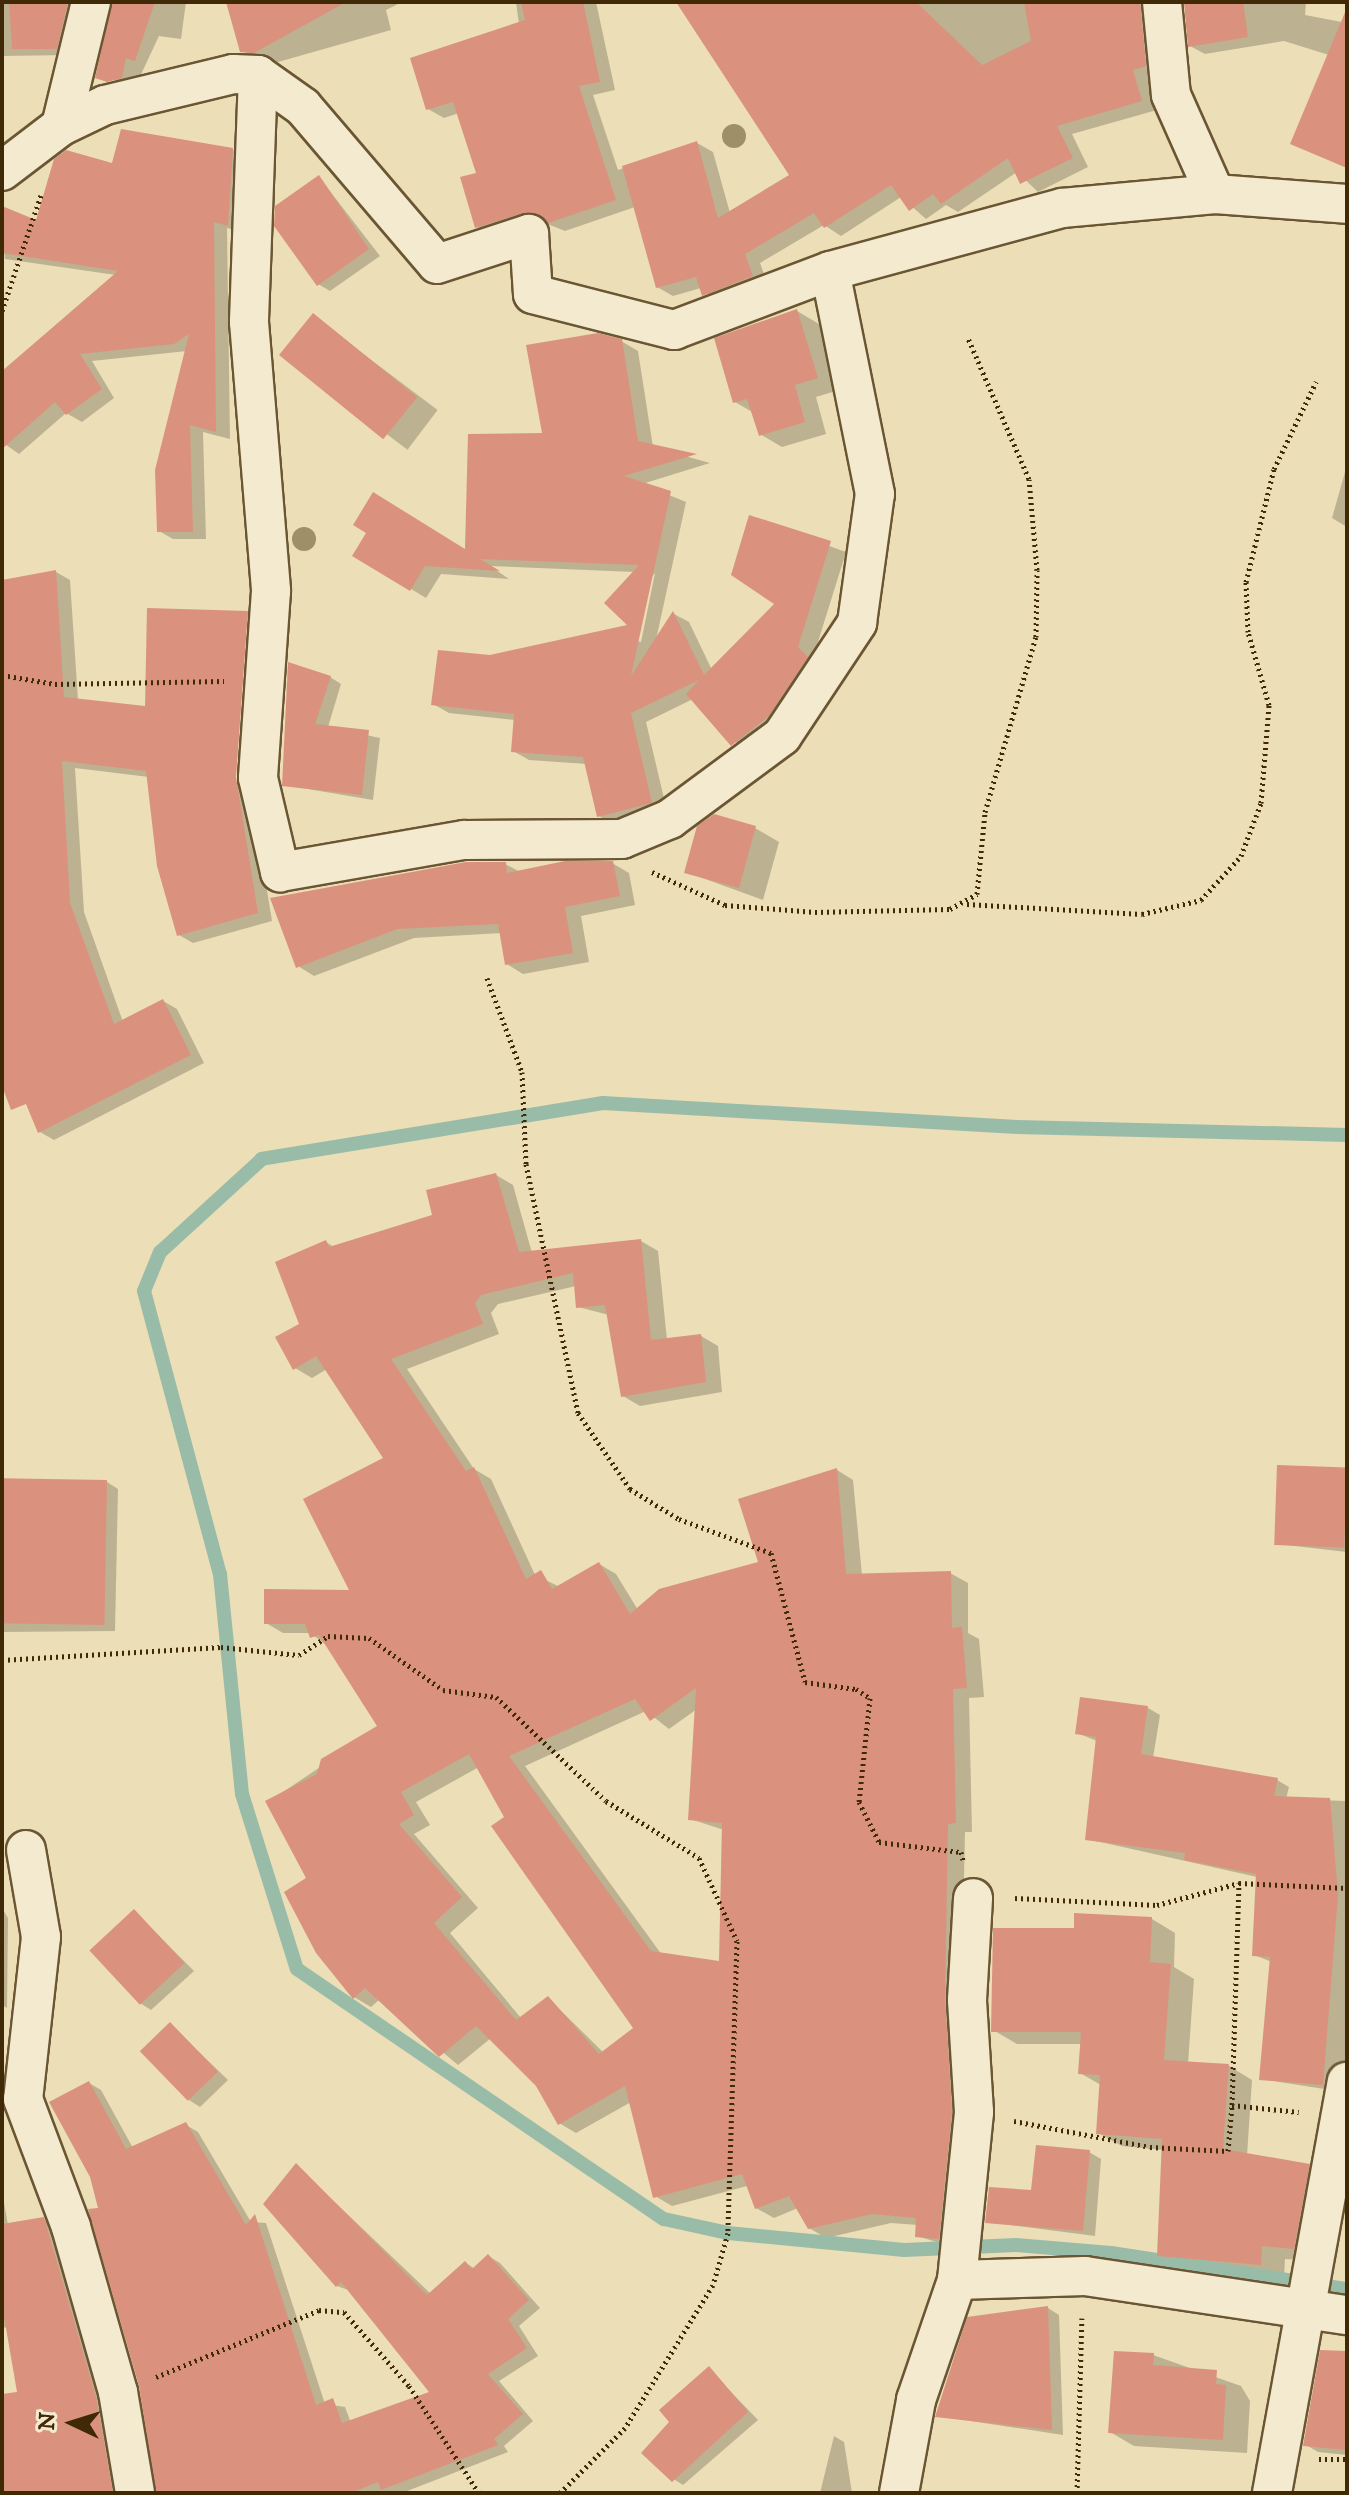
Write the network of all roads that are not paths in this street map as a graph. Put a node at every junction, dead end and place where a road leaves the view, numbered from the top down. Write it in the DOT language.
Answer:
graph roads {
  1 [pos="91,2"];
  2 [pos="1162,2"];
  3 [pos="258,75"];
  4 [pos="61,126"];
  5 [pos="2,171"];
  6 [pos="1215,194"];
  7 [pos="1347,204"];
  8 [pos="830,271"];
  9 [pos="26,1850"];
  10 [pos="973,1898"];
  11 [pos="1344,2099"];
  12 [pos="957,2280"];
  13 [pos="1301,2309"];
  14 [pos="1347,2315"];
  15 [pos="135,2493"];
  16 [pos="899,2493"];
  17 [pos="1272,2493"];
  1 -- 4 [label="street"];
  2 -- 6 [label="street"];
  3 -- 4 [label="street"];
  3 -- 8 [label="street"];
  3 -- 8 [label="street"];
  4 -- 5 [label="street"];
  6 -- 7 [label="street"];
  6 -- 8 [label="street"];
  9 -- 15 [label="street"];
  10 -- 12 [label="street"];
  11 -- 13 [label="street"];
  12 -- 13 [label="street"];
  12 -- 16 [label="street"];
  13 -- 14 [label="street"];
  13 -- 17 [label="street"];
}
